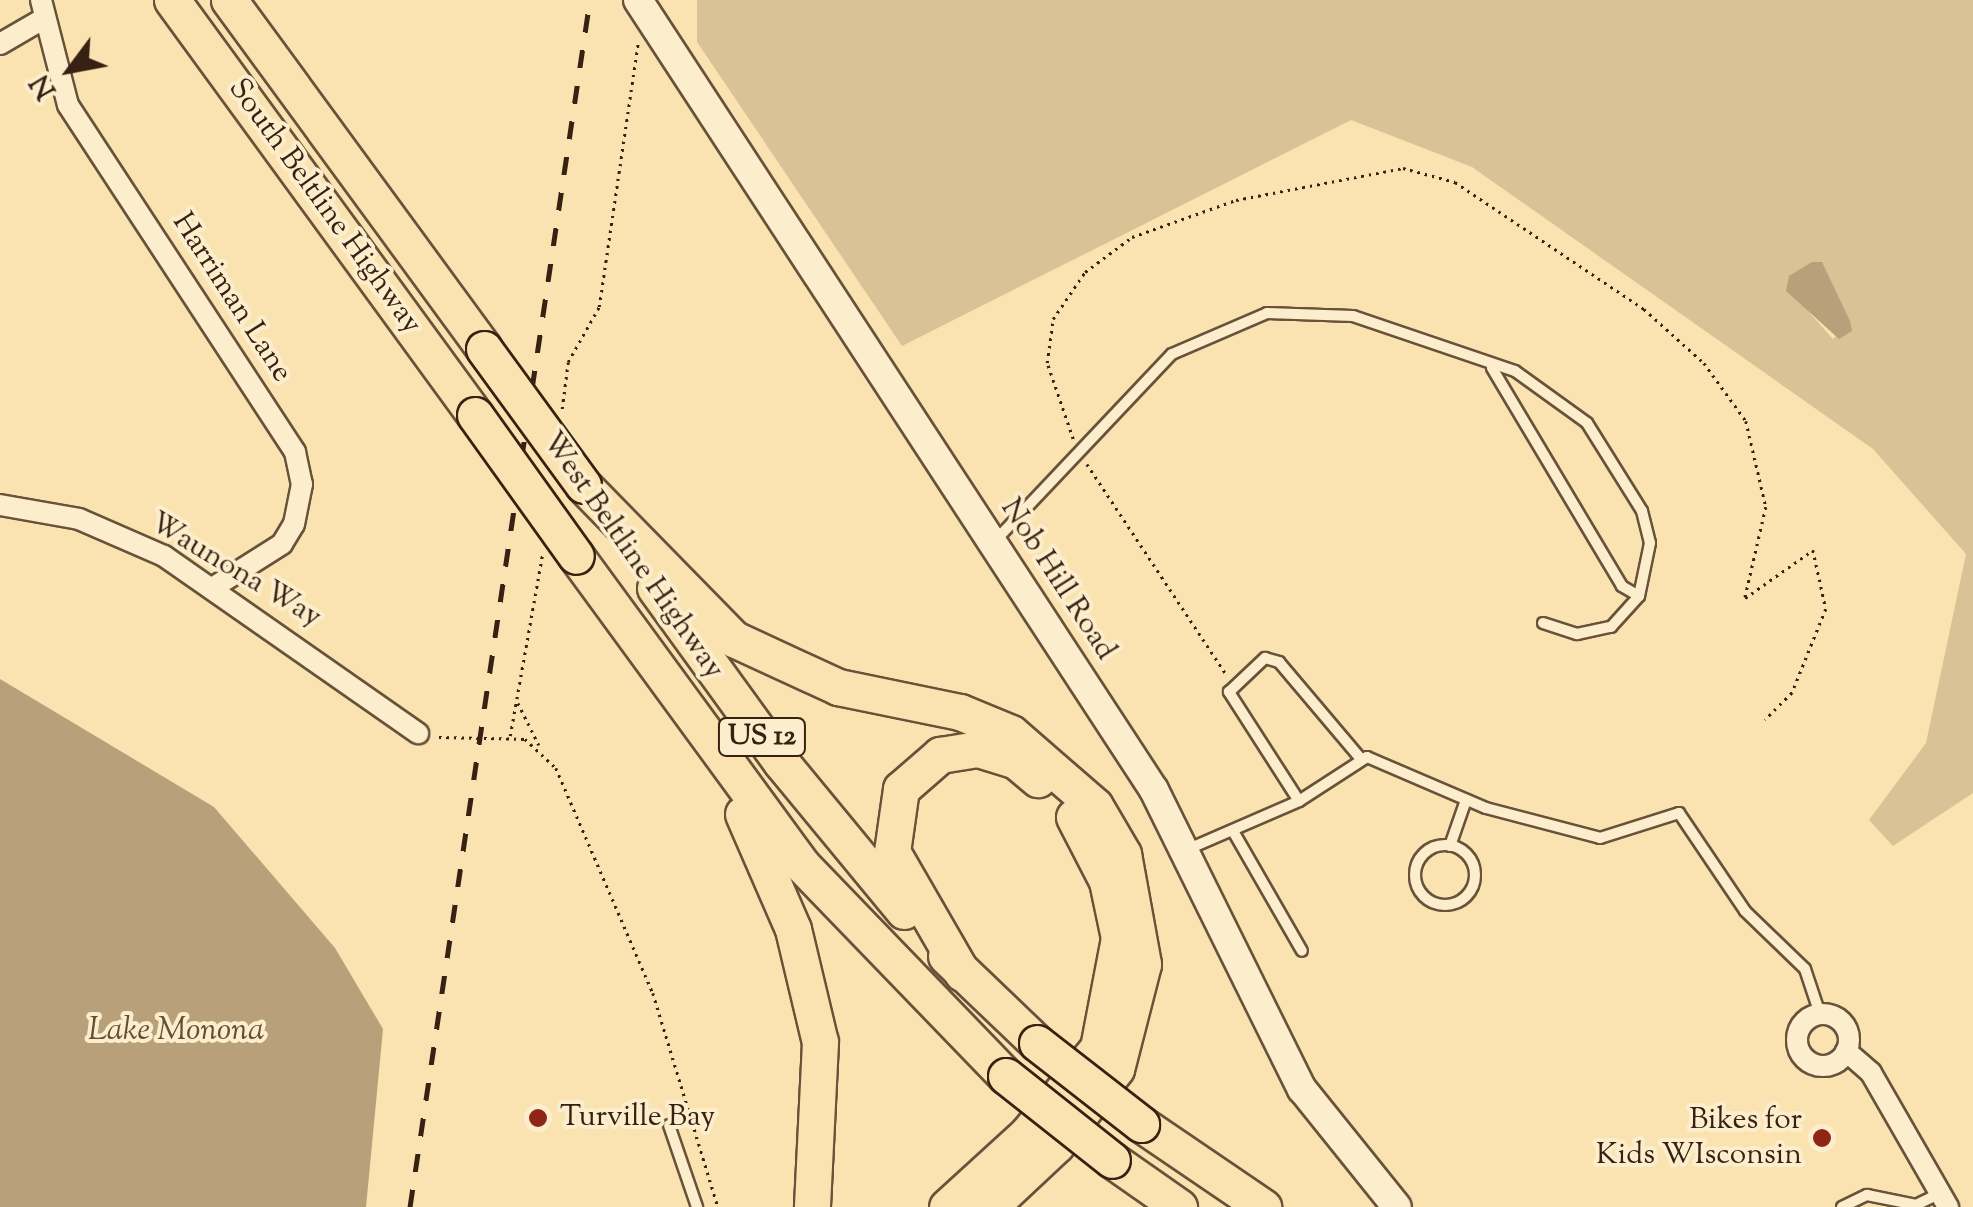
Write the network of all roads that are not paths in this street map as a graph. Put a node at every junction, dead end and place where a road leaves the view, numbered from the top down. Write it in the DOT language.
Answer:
graph roads {
  1 [pos="172,0"];
  2 [pos="229,0"];
  3 [pos="641,4"];
  4 [pos="42,10"];
  5 [pos="0,44"];
  6 [pos="484,349"];
  7 [pos="1492,368"];
  8 [pos="475,415"];
  9 [pos="582,485"];
  10 [pos="0,505"];
  11 [pos="994,542"];
  12 [pos="214,586"];
  13 [pos="1638,596"];
  14 [pos="1543,623"];
  15 [pos="418,733"];
  16 [pos="1362,760"];
  17 [pos="725,766"];
  18 [pos="1466,800"];
  19 [pos="1298,801"];
  20 [pos="1233,830"];
  21 [pos="1450,846"];
  22 [pos="1185,850"];
  23 [pos="1302,951"];
  24 [pos="962,973"];
  25 [pos="1820,1014"];
  26 [pos="1846,1051"];
  27 [pos="669,1124"];
  28 [pos="1944,1200"];
  29 [pos="696,1207"];
  30 [pos="812,1207"];
  31 [pos="946,1207"];
  32 [pos="990,1207"];
  33 [pos="1179,1207"];
  34 [pos="1263,1207"];
  35 [pos="1397,1207"];
  36 [pos="1842,1207"];
  1 -- 8 [label="highway, South Beltline Highway / US 12"];
  2 -- 6 [label="highway, South Beltline Highway / US 12"];
  3 -- 11 [label="street, Nob Hill Road"];
  4 -- 5 [label="street"];
  4 -- 12 [label="street, Harriman Lane"];
  6 -- 9 [label="highway, West Beltline Highway / US 12, bridge"];
  7 -- 11 [label="lane"];
  7 -- 13 [label="lane"];
  7 -- 13 [label="lane"];
  8 -- 17 [label="highway, West Beltline Highway / US 12, bridge"];
  9 -- 24 [label="highway, West Beltline Highway / US 12"];
  9 -- 32 [label="highway"];
  10 -- 12 [label="street, Waunona Way"];
  11 -- 22 [label="street, Nob Hill Road"];
  12 -- 15 [label="street, Waunona Way"];
  13 -- 14 [label="lane"];
  16 -- 18 [label="lane"];
  16 -- 19 [label="lane"];
  16 -- 19 [label="lane"];
  17 -- 30 [label="highway"];
  17 -- 33 [label="highway, West Beltline Highway / US 12, bridge"];
  18 -- 21 [label="lane"];
  18 -- 25 [label="lane"];
  19 -- 20 [label="lane"];
  20 -- 22 [label="lane"];
  20 -- 23 [label="lane"];
  21 -- 21 [label="lane"];
  22 -- 35 [label="street, Nob Hill Road"];
  24 -- 31 [label="highway"];
  24 -- 34 [label="highway, West Beltline Highway / US 12, bridge"];
  25 -- 26 [label="street"];
  25 -- 26 [label="street"];
  26 -- 28 [label="street"];
  27 -- 29 [label="lane"];
  28 -- 36 [label="lane"];
}
